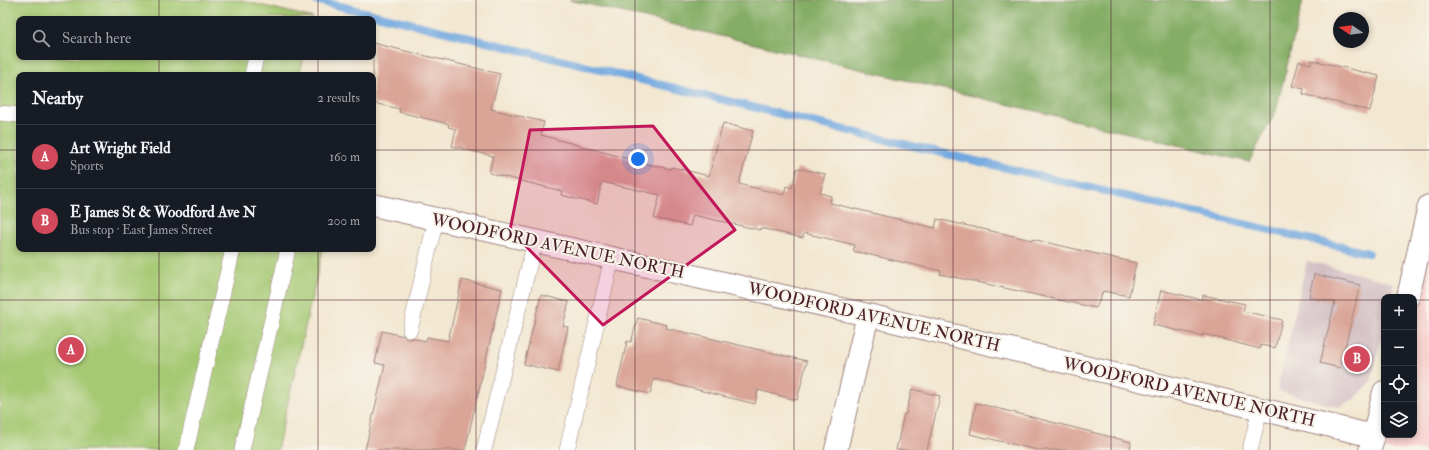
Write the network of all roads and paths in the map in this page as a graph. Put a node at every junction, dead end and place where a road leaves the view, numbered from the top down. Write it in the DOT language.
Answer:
graph roads {
  1 [pos="255,60"];
  2 [pos="253,72"];
  3 [pos="0,113"];
  4 [pos="16,115"];
  5 [pos="376,206"];
  6 [pos="1429,206"];
  7 [pos="436,219"];
  8 [pos="535,241"];
  9 [pos="232,252"];
  10 [pos="287,252"];
  11 [pos="612,258"];
  12 [pos="1409,294"];
  13 [pos="868,315"];
  14 [pos="410,330"];
  15 [pos="1381,402"];
  16 [pos="1260,408"];
  17 [pos="1371,443"];
  18 [pos="186,450"];
  19 [pos="242,450"];
  20 [pos="484,450"];
  21 [pos="567,450"];
  22 [pos="836,450"];
  23 [pos="1250,450"];
  1 -- 2 [label="lane"];
  3 -- 4 [label="lane"];
  5 -- 7 [label="street, WOODFORD AVENUE NORTH"];
  6 -- 12 [label="street"];
  7 -- 8 [label="street, WOODFORD AVENUE NORTH"];
  7 -- 14 [label="lane"];
  8 -- 11 [label="street, WOODFORD AVENUE NORTH"];
  8 -- 20 [label="lane"];
  9 -- 18 [label="lane"];
  10 -- 19 [label="lane"];
  11 -- 13 [label="street, WOODFORD AVENUE NORTH"];
  11 -- 21 [label="lane"];
  13 -- 16 [label="street, WOODFORD AVENUE NORTH"];
  13 -- 22 [label="street"];
  15 -- 17 [label="street"];
  16 -- 17 [label="street, WOODFORD AVENUE NORTH"];
  16 -- 23 [label="lane"];
}
